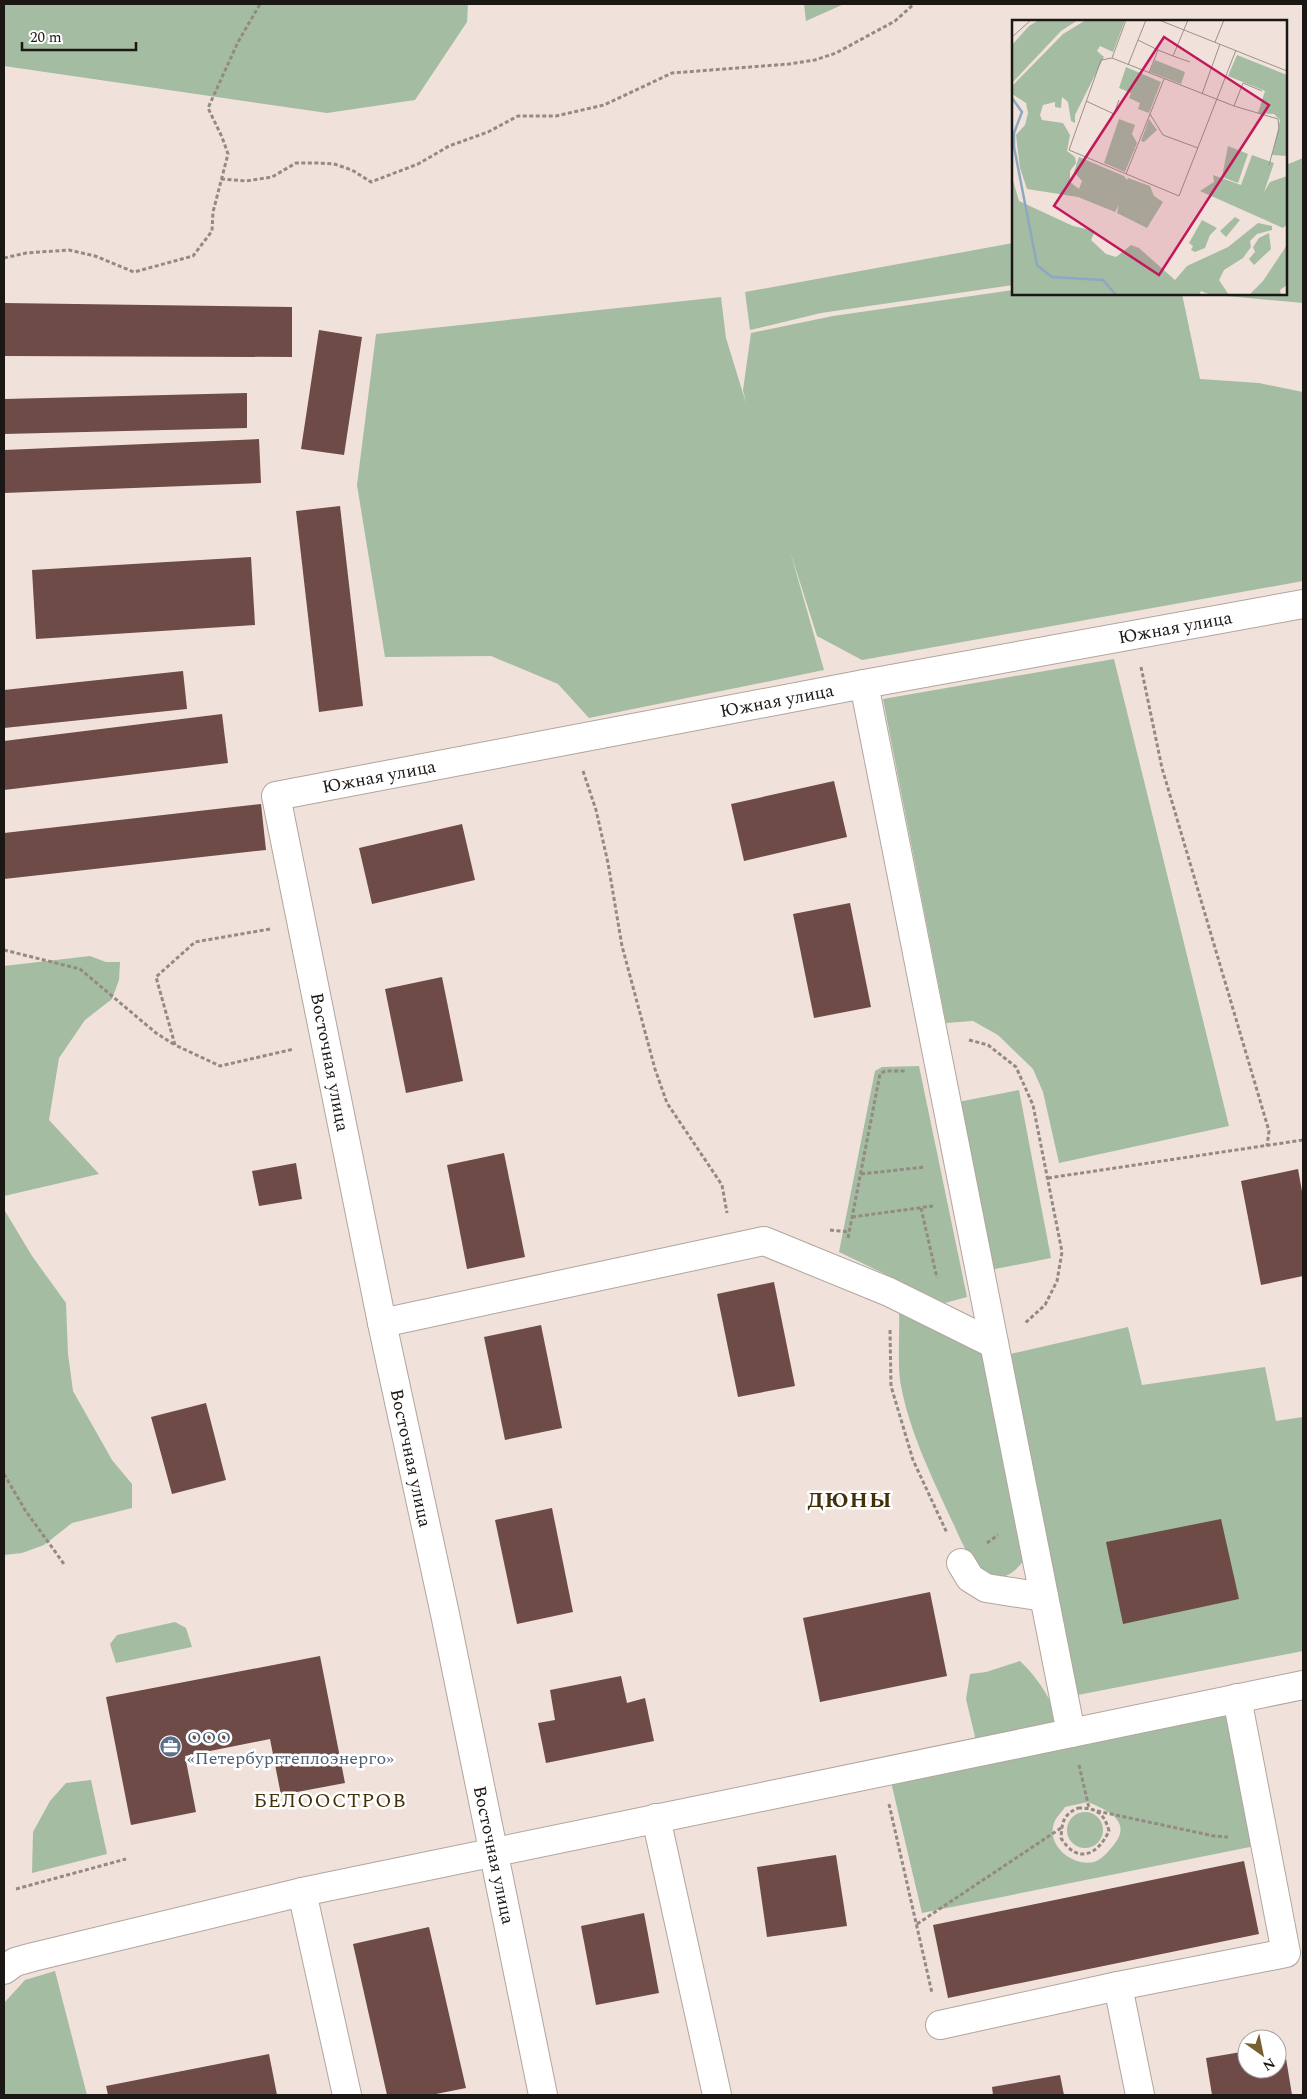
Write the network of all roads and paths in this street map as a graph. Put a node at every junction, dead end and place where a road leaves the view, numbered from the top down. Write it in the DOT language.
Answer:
graph roads {
  1 [pos="260,4"];
  2 [pos="914,4"];
  3 [pos="221,179"];
  4 [pos="4,258"];
  5 [pos="1303,604"];
  6 [pos="1134,634"];
  7 [pos="864,684"];
  8 [pos="572,739"];
  9 [pos="282,821"];
  10 [pos="273,928"];
  11 [pos="4,950"];
  12 [pos="325,1038"];
  13 [pos="934,1040"];
  14 [pos="175,1045"];
  15 [pos="940,1070"];
  16 [pos="1303,1140"];
  17 [pos="1267,1146"];
  18 [pos="958,1163"];
  19 [pos="861,1174"];
  20 [pos="1048,1178"];
  21 [pos="965,1200"];
  22 [pos="921,1208"];
  23 [pos="852,1217"];
  24 [pos="844,1231"];
  25 [pos="849,1232"];
  26 [pos="846,1244"];
  27 [pos="736,1247"];
  28 [pos="939,1287"];
  29 [pos="888,1292"];
  30 [pos="382,1323"];
  31 [pos="994,1344"];
  32 [pos="4,1474"];
  33 [pos="1027,1513"];
  34 [pos="961,1563"];
  35 [pos="64,1564"];
  36 [pos="1044,1597"];
  37 [pos="1303,1685"];
  38 [pos="1237,1698"];
  39 [pos="1071,1733"];
  40 [pos="882,1772"];
  41 [pos="1089,1808"];
  42 [pos="1097,1811"];
  43 [pos="656,1818"];
  44 [pos="1061,1828"];
  45 [pos="1262,1831"];
  46 [pos="494,1852"];
  47 [pos="126,1859"];
  48 [pos="16,1889"];
  49 [pos="302,1892"];
  50 [pos="917,1924"];
  51 [pos="1295,1952"];
  52 [pos="4,1970"];
  53 [pos="1118,1986"];
  54 [pos="940,2025"];
  55 [pos="347,2095"];
  56 [pos="543,2095"];
  57 [pos="716,2095"];
  58 [pos="1140,2095"];
  1 -- 3 [label="path"];
  2 -- 3 [label="path"];
  3 -- 4 [label="path"];
  5 -- 6 [label="street, Южная улица"];
  6 -- 7 [label="street, Южная улица"];
  6 -- 17 [label="path"];
  7 -- 8 [label="street, Южная улица"];
  7 -- 13 [label="street"];
  8 -- 9 [label="street, Южная улица"];
  8 -- 27 [label="path"];
  9 -- 12 [label="street, Восточная улица"];
  10 -- 14 [label="path"];
  11 -- 14 [label="path"];
  12 -- 14 [label="path"];
  12 -- 30 [label="street, Восточная улица"];
  13 -- 15 [label="street"];
  13 -- 20 [label="path"];
  15 -- 18 [label="street"];
  15 -- 19 [label="path"];
  16 -- 17 [label="path"];
  17 -- 20 [label="path"];
  18 -- 19 [label="path"];
  18 -- 21 [label="street"];
  19 -- 23 [label="path"];
  20 -- 31 [label="path"];
  21 -- 22 [label="path"];
  21 -- 31 [label="street"];
  22 -- 23 [label="path"];
  22 -- 28 [label="path"];
  23 -- 25 [label="path"];
  24 -- 25 [label="path"];
  25 -- 26 [label="path"];
  27 -- 29 [label="street"];
  27 -- 30 [label="street"];
  29 -- 31 [label="street"];
  29 -- 34 [label="path"];
  30 -- 46 [label="street, Восточная улица"];
  31 -- 33 [label="street"];
  32 -- 35 [label="path"];
  33 -- 34 [label="path"];
  33 -- 36 [label="street"];
  34 -- 36 [label="street"];
  36 -- 39 [label="street"];
  37 -- 38 [label="street"];
  38 -- 39 [label="street"];
  38 -- 45 [label="street"];
  39 -- 40 [label="street"];
  39 -- 41 [label="path"];
  40 -- 43 [label="street"];
  40 -- 50 [label="path"];
  41 -- 42 [label="path"];
  41 -- 44 [label="path"];
  42 -- 44 [label="path"];
  42 -- 45 [label="path"];
  43 -- 46 [label="street"];
  43 -- 57 [label="street"];
  44 -- 50 [label="path"];
  45 -- 51 [label="street"];
  46 -- 49 [label="street"];
  46 -- 56 [label="street, Восточная улица"];
  47 -- 48 [label="path"];
  49 -- 52 [label="street"];
  49 -- 55 [label="street"];
  50 -- 54 [label="path"];
  51 -- 53 [label="street"];
  53 -- 54 [label="street"];
  53 -- 58 [label="street"];
}
